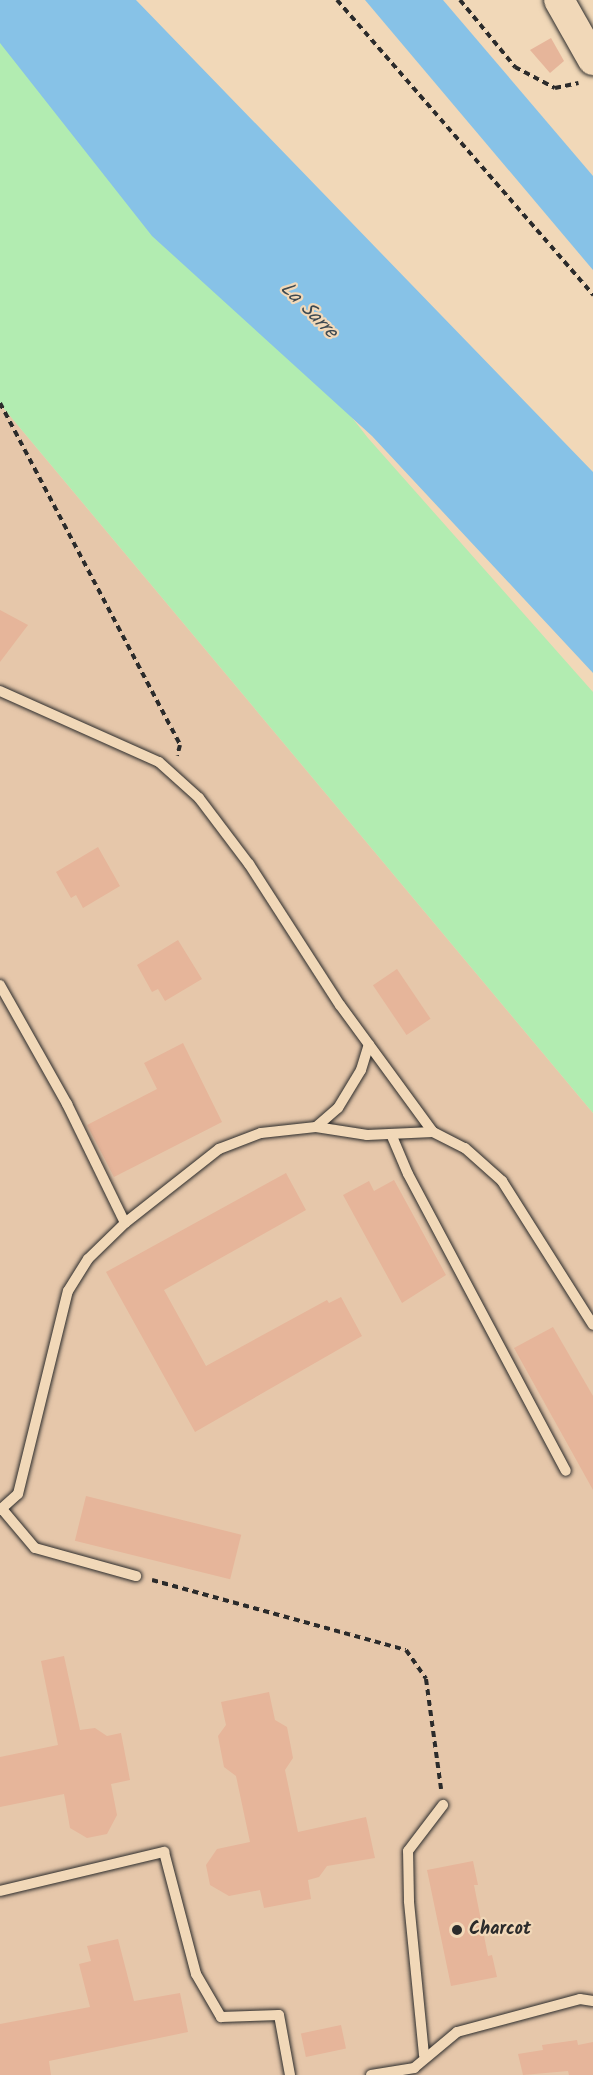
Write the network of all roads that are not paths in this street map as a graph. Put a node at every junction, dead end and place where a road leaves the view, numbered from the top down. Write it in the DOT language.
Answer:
graph roads {
  1 [pos="559,0"];
  2 [pos="588,71"];
  3 [pos="0,691"];
  4 [pos="0,985"];
  5 [pos="369,1044"];
  6 [pos="316,1127"];
  7 [pos="433,1132"];
  8 [pos="391,1134"];
  9 [pos="125,1223"];
  10 [pos="593,1325"];
  11 [pos="566,1471"];
  12 [pos="1,1510"];
  13 [pos="136,1576"];
  14 [pos="443,1805"];
  15 [pos="0,1891"];
  16 [pos="593,2001"];
  17 [pos="424,2055"];
  18 [pos="417,2071"];
  19 [pos="290,2075"];
  20 [pos="371,2075"];
  1 -- 2 [label="street"];
  3 -- 5 [label="lane"];
  4 -- 9 [label="lane"];
  5 -- 6 [label="lane"];
  5 -- 7 [label="lane"];
  6 -- 8 [label="lane"];
  6 -- 9 [label="lane"];
  7 -- 8 [label="lane"];
  7 -- 10 [label="lane"];
  8 -- 11 [label="lane"];
  9 -- 12 [label="lane"];
  12 -- 13 [label="lane"];
  14 -- 17 [label="lane"];
  15 -- 19 [label="lane"];
  16 -- 17 [label="lane"];
  17 -- 18 [label="lane"];
  18 -- 20 [label="lane"];
}
